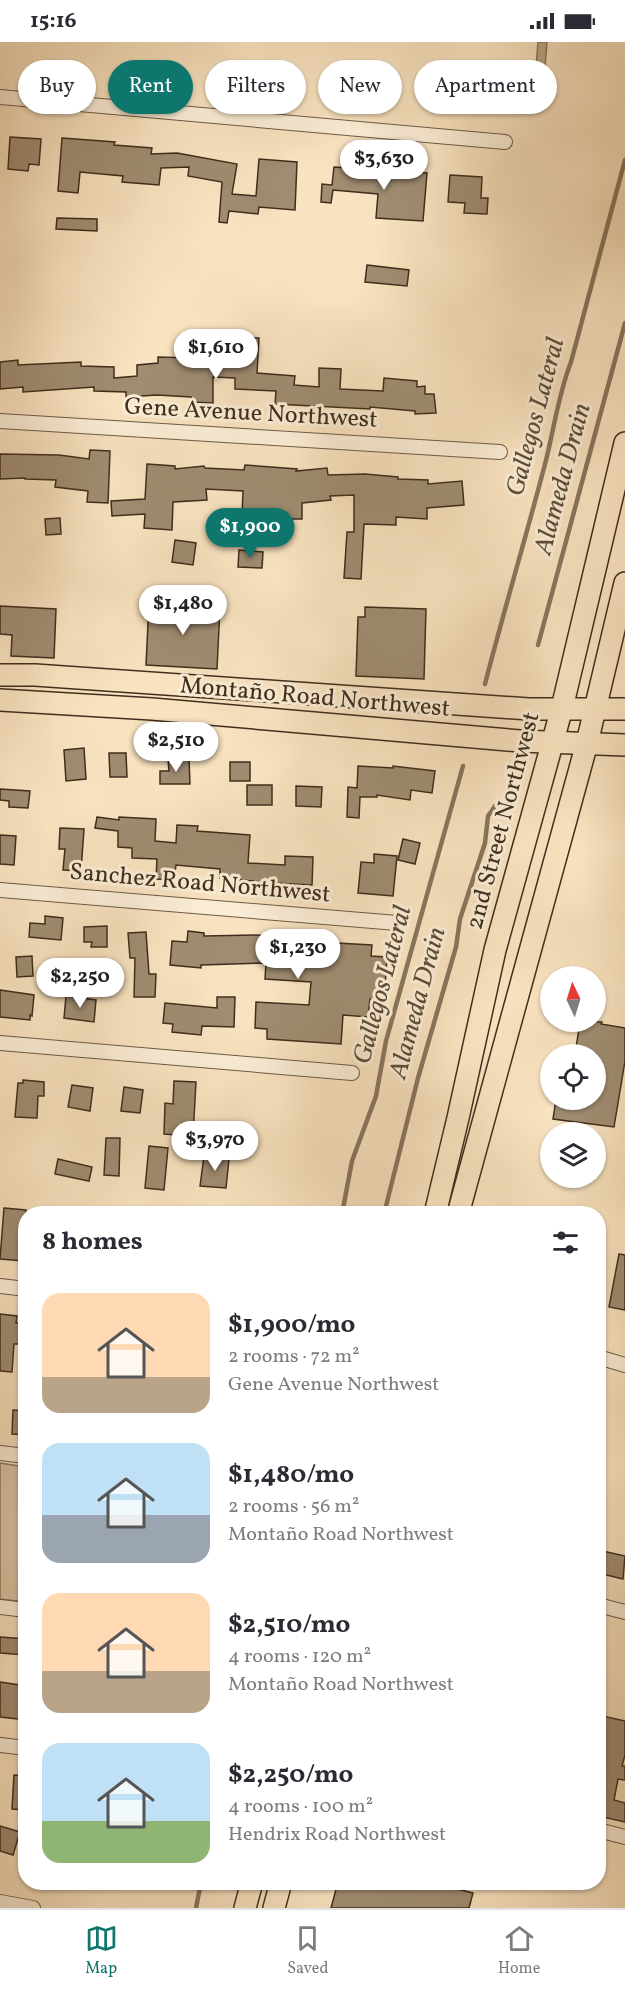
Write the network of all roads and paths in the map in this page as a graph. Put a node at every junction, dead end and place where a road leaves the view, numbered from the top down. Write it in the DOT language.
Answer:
graph roads {
  1 [pos="0,97"];
  2 [pos="505,142"];
  3 [pos="0,421"];
  4 [pos="625,443"];
  5 [pos="500,452"];
  6 [pos="625,583"];
  7 [pos="0,675"];
  8 [pos="0,700"];
  9 [pos="562,708"];
  10 [pos="595,708"];
  11 [pos="625,710"];
  12 [pos="552,742"];
  13 [pos="587,743"];
  14 [pos="625,745"];
  15 [pos="0,890"];
  16 [pos="397,923"];
  17 [pos="0,1043"];
  18 [pos="352,1073"];
  19 [pos="437,1206"];
  20 [pos="460,1206"];
  21 [pos="0,1286"];
  22 [pos="18,1288"];
  23 [pos="606,1359"];
  24 [pos="625,1365"];
  25 [pos="0,1453"];
  26 [pos="18,1455"];
  27 [pos="0,1607"];
  28 [pos="606,1607"];
  29 [pos="18,1609"];
  30 [pos="625,1612"];
  31 [pos="0,1745"];
  32 [pos="18,1747"];
  33 [pos="606,1832"];
  34 [pos="625,1837"];
  35 [pos="250,1890"];
  36 [pos="279,1890"];
  37 [pos="0,1902"];
  38 [pos="33,1908"];
  39 [pos="245,1908"];
  40 [pos="274,1908"];
  1 -- 2 [label="street"];
  3 -- 5 [label="street, Gene Avenue Northwest"];
  4 -- 9 [label="main road, 2nd Street Northwest"];
  6 -- 10 [label="main road"];
  7 -- 9 [label="main road, Montaño Road Northwest"];
  8 -- 12 [label="main road, Montaño Road Northwest"];
  9 -- 10 [label="main road, Montaño Road Northwest"];
  9 -- 12 [label="main road, 2nd Street Northwest"];
  10 -- 11 [label="main road, Montaño Road Northwest"];
  10 -- 13 [label="main road"];
  12 -- 13 [label="main road, Montaño Road Northwest"];
  12 -- 19 [label="main road, 2nd Street Northwest"];
  13 -- 14 [label="main road, Montaño Road Northwest"];
  13 -- 20 [label="main road"];
  15 -- 16 [label="street, Sanchez Road Northwest"];
  17 -- 18 [label="street"];
  21 -- 22 [label="street"];
  23 -- 24 [label="street"];
  25 -- 26 [label="street"];
  27 -- 29 [label="street"];
  28 -- 30 [label="street"];
  31 -- 32 [label="street"];
  33 -- 34 [label="street"];
  35 -- 39 [label="main road"];
  36 -- 40 [label="main road"];
  37 -- 38 [label="street"];
}
